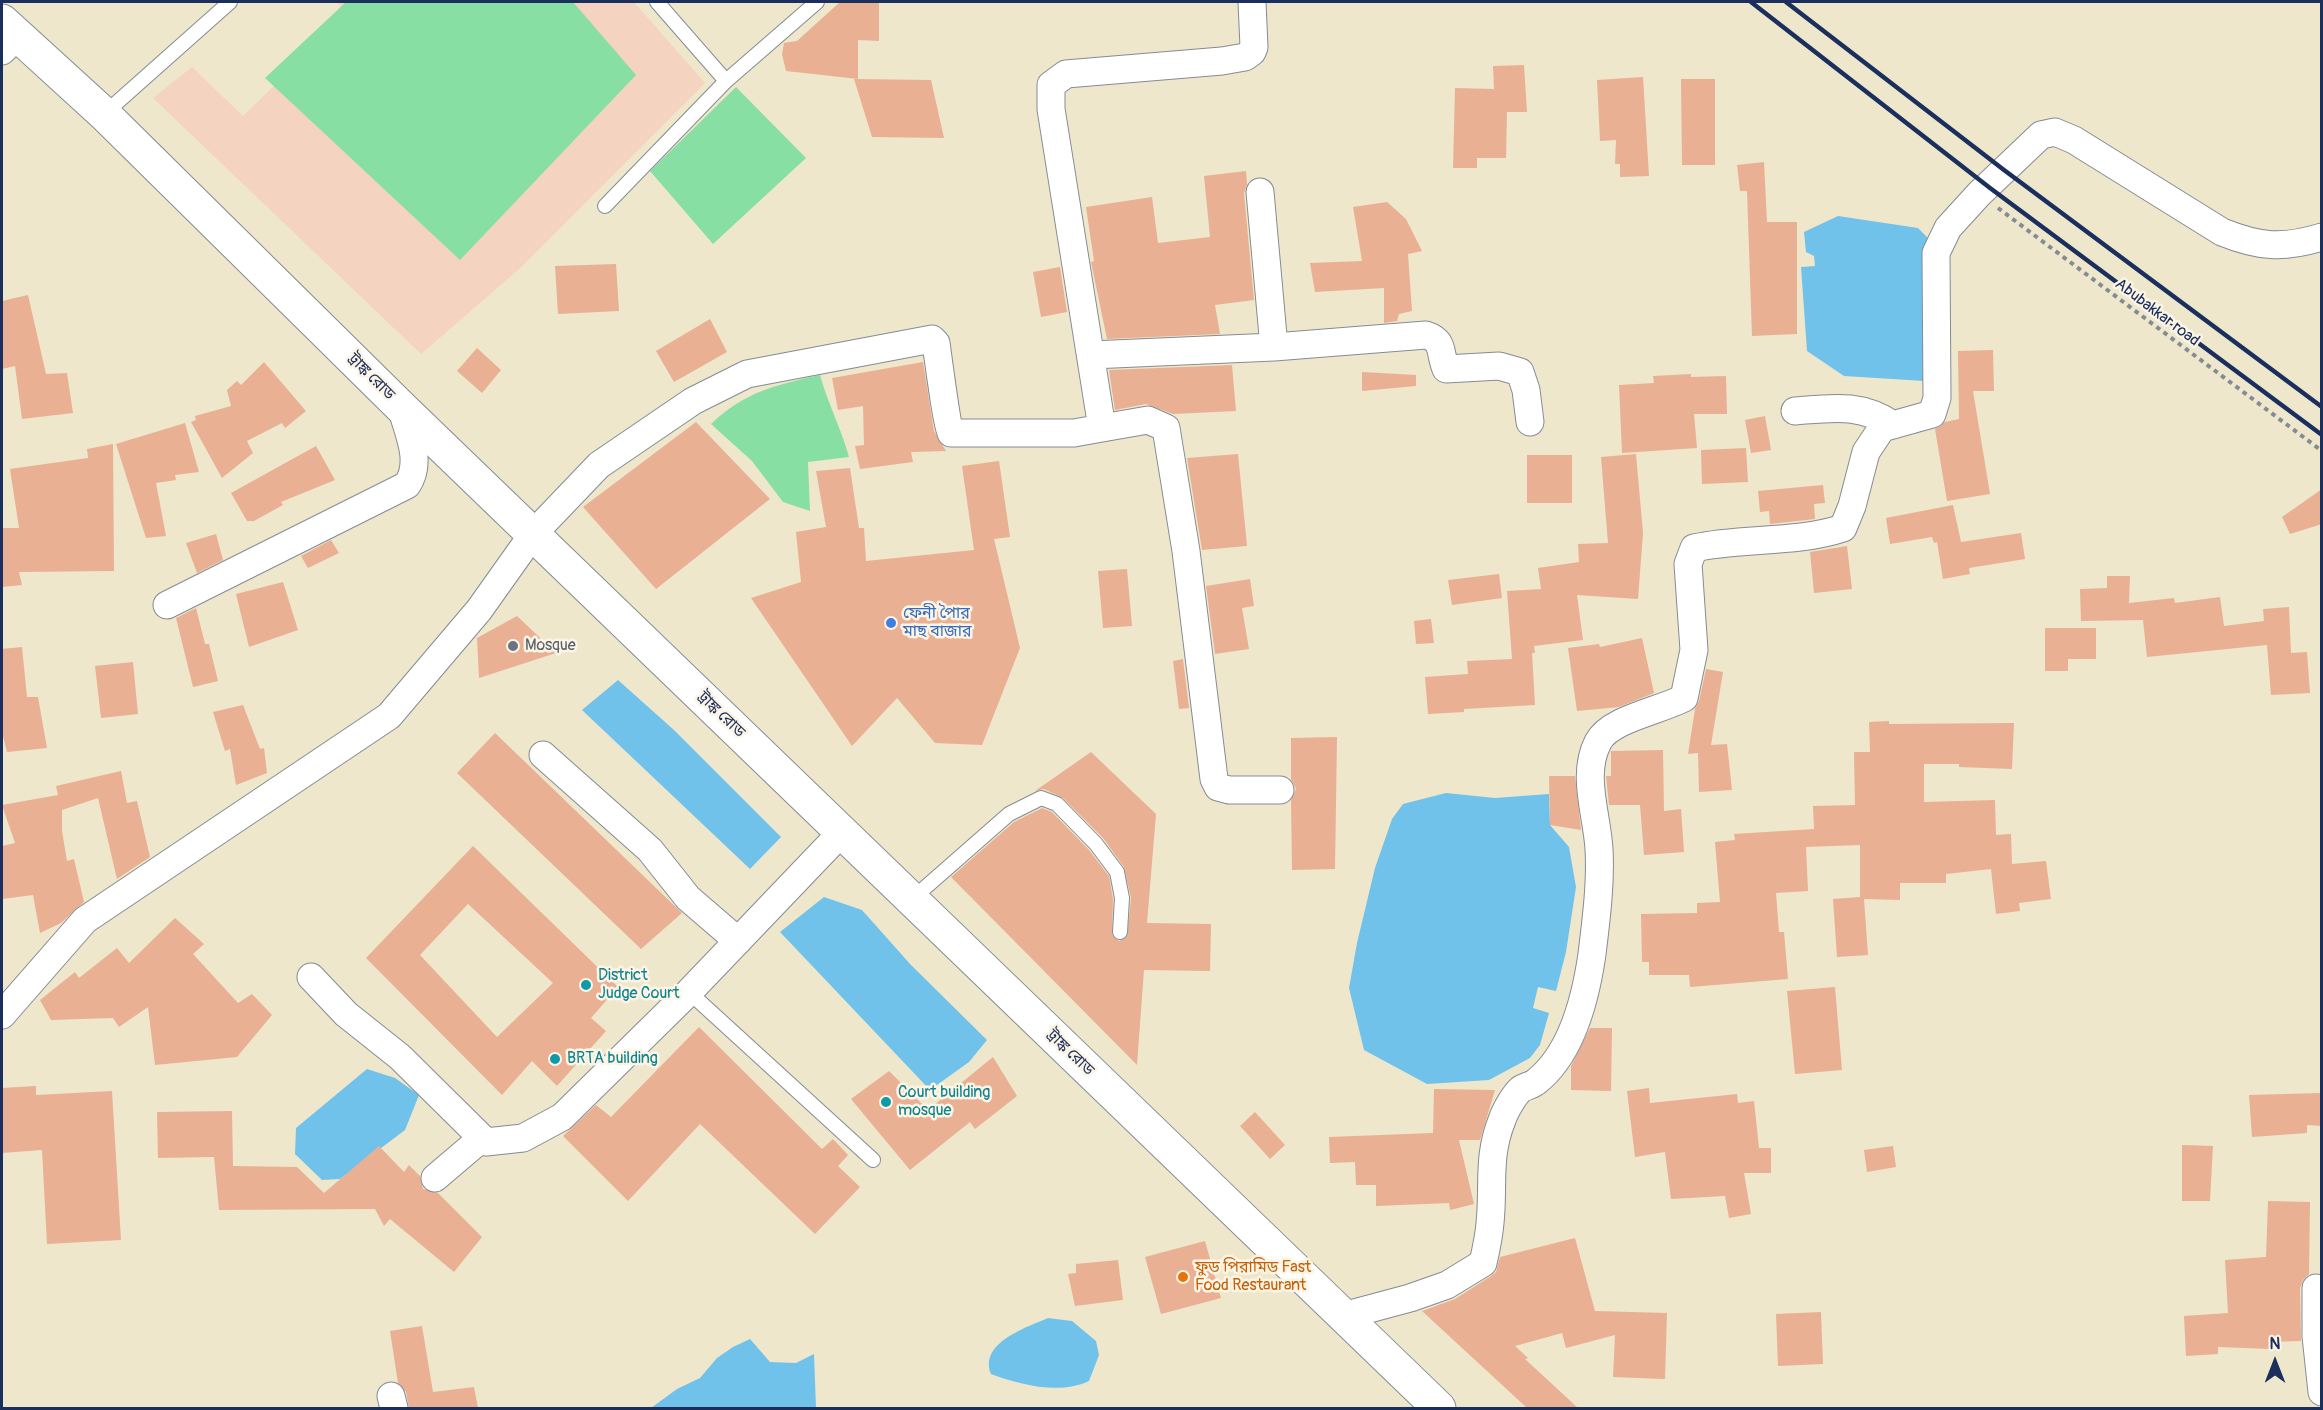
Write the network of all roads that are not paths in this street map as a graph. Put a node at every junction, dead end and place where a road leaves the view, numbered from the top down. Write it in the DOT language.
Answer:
graph roads {
  1 [pos="230,2"];
  2 [pos="657,2"];
  3 [pos="817,2"];
  4 [pos="1252,2"];
  5 [pos="7,36"];
  6 [pos="726,81"];
  7 [pos="104,114"];
  8 [pos="1260,192"];
  9 [pos="605,206"];
  10 [pos="2322,237"];
  11 [pos="1274,347"];
  12 [pos="1091,356"];
  13 [pos="401,407"];
  14 [pos="1795,411"];
  15 [pos="1530,422"];
  16 [pos="1893,425"];
  17 [pos="1102,428"];
  18 [pos="533,534"];
  19 [pos="167,605"];
  20 [pos="543,755"];
  21 [pos="1280,790"];
  22 [pos="842,832"];
  23 [pos="911,900"];
  24 [pos="1120,932"];
  25 [pos="738,941"];
  26 [pos="311,977"];
  27 [pos="689,992"];
  28 [pos="2,1015"];
  29 [pos="482,1138"];
  30 [pos="873,1160"];
  31 [pos="435,1178"];
  32 [pos="2316,1288"];
  33 [pos="1343,1316"];
  34 [pos="2322,1392"];
  35 [pos="1439,1408"];
  1 -- 7 [label="lane"];
  2 -- 6 [label="lane"];
  3 -- 6 [label="lane"];
  4 -- 12 [label="street"];
  5 -- 7 [label="main road, ট্রাঙ্ক রোড"];
  6 -- 9 [label="lane"];
  7 -- 13 [label="main road, ট্রাঙ্ক রোড"];
  8 -- 11 [label="street"];
  10 -- 16 [label="street"];
  11 -- 12 [label="street"];
  11 -- 15 [label="street"];
  12 -- 17 [label="street"];
  13 -- 18 [label="main road, ট্রাঙ্ক রোড"];
  13 -- 19 [label="street"];
  14 -- 16 [label="street"];
  16 -- 33 [label="street"];
  17 -- 18 [label="street"];
  17 -- 21 [label="street"];
  18 -- 22 [label="main road, ট্রাঙ্ক রোড"];
  18 -- 28 [label="street"];
  20 -- 25 [label="street"];
  22 -- 23 [label="main road, ট্রাঙ্ক রোড"];
  22 -- 25 [label="street"];
  23 -- 24 [label="lane"];
  23 -- 33 [label="main road, ট্রাঙ্ক রোড"];
  25 -- 27 [label="street"];
  26 -- 29 [label="street"];
  27 -- 29 [label="street"];
  27 -- 30 [label="lane"];
  29 -- 31 [label="street"];
  32 -- 34 [label="street"];
  33 -- 35 [label="main road, ট্রাঙ্ক রোড"];
}
